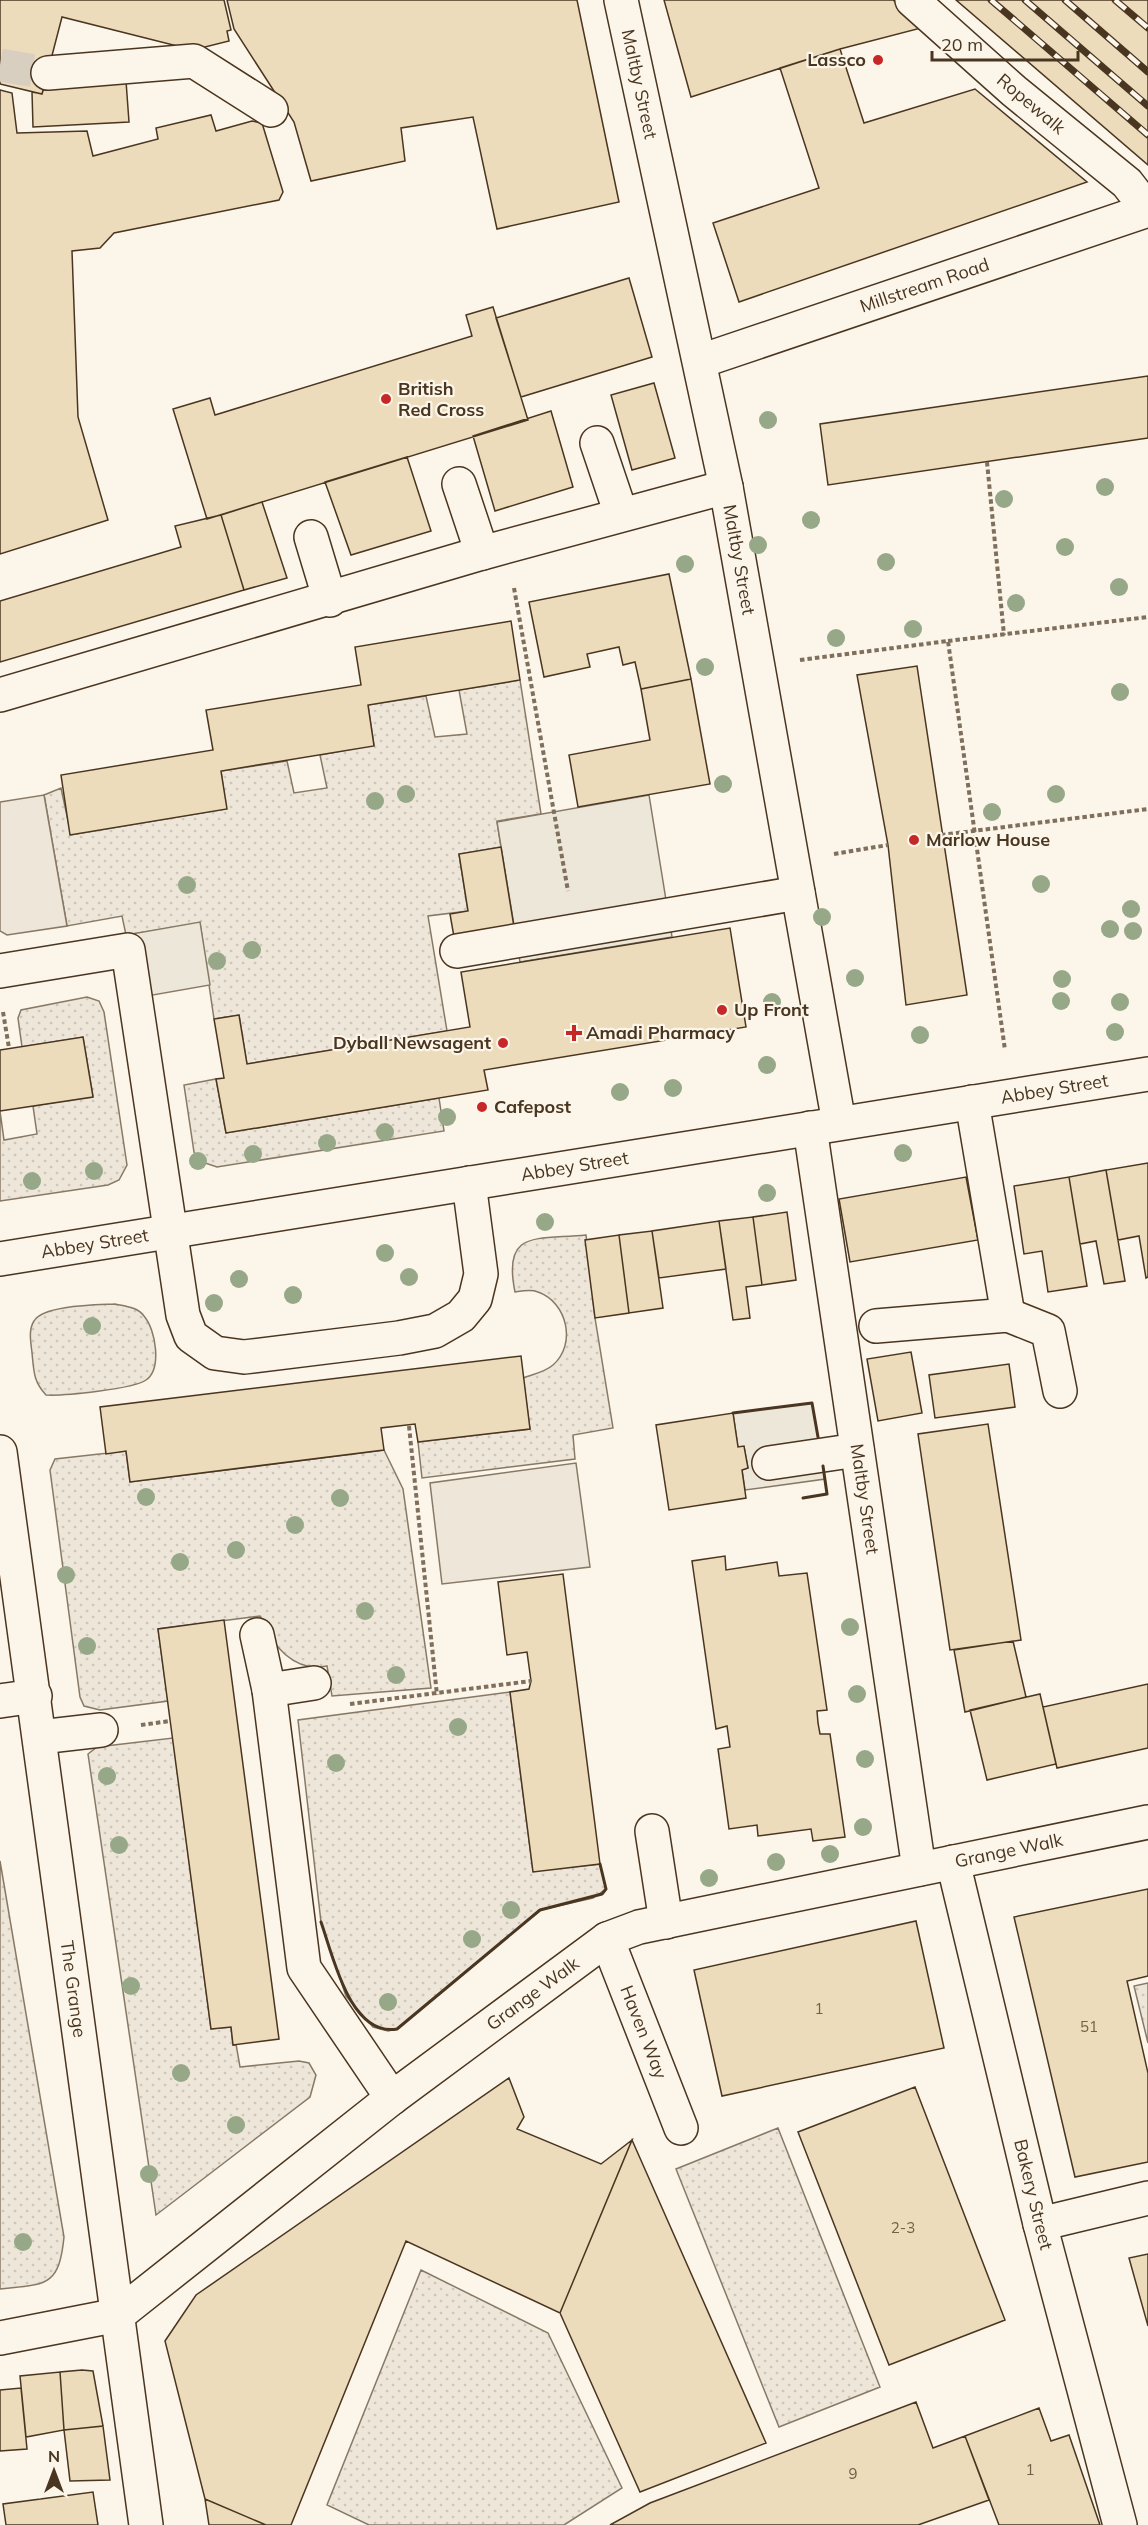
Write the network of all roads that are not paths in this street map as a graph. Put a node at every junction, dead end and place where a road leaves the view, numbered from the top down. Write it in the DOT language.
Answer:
graph roads {
  1 [pos="621,0"];
  2 [pos="912,0"];
  3 [pos="48,73"];
  4 [pos="271,110"];
  5 [pos="1148,210"];
  6 [pos="701,361"];
  7 [pos="597,443"];
  8 [pos="459,484"];
  9 [pos="726,486"];
  10 [pos="621,514"];
  11 [pos="311,537"];
  12 [pos="495,550"];
  13 [pos="330,600"];
  14 [pos="0,695"];
  15 [pos="798,893"];
  16 [pos="457,951"];
  17 [pos="0,971"];
  18 [pos="1148,1074"];
  19 [pos="972,1102"];
  20 [pos="825,1126"];
  21 [pos="469,1183"];
  22 [pos="169,1231"];
  23 [pos="0,1259"];
  24 [pos="1008,1315"];
  25 [pos="876,1326"];
  26 [pos="1060,1391"];
  27 [pos="857,1450"];
  28 [pos="0,1452"];
  29 [pos="769,1463"];
  30 [pos="257,1635"];
  31 [pos="314,1683"];
  32 [pos="269,1690"];
  33 [pos="35,1696"];
  34 [pos="0,1701"];
  35 [pos="101,1730"];
  36 [pos="40,1737"];
  37 [pos="1148,1822"];
  38 [pos="652,1831"];
  39 [pos="952,1862"];
  40 [pos="919,1869"];
  41 [pos="666,1922"];
  42 [pos="607,1939"];
  43 [pos="392,2098"];
  44 [pos="681,2127"];
  45 [pos="1148,2198"];
  46 [pos="1040,2224"];
  47 [pos="118,2315"];
  48 [pos="0,2338"];
  49 [pos="146,2525"];
  50 [pos="1120,2525"];
  1 -- 6 [label="street, Maltby Street"];
  2 -- 5 [label="street, Ropewalk"];
  3 -- 4 [label="street"];
  5 -- 6 [label="street, Millstream Road"];
  6 -- 9 [label="street, Maltby Street"];
  7 -- 10 [label="street"];
  8 -- 12 [label="street"];
  9 -- 10 [label="street"];
  9 -- 15 [label="street, Maltby Street"];
  10 -- 12 [label="street"];
  11 -- 13 [label="street"];
  12 -- 13 [label="street"];
  13 -- 14 [label="street"];
  15 -- 16 [label="street"];
  15 -- 20 [label="street, Maltby Street"];
  17 -- 22 [label="street"];
  18 -- 19 [label="street, Abbey Street"];
  19 -- 20 [label="street, Abbey Street"];
  19 -- 24 [label="street"];
  20 -- 21 [label="street, Abbey Street"];
  20 -- 27 [label="street, Maltby Street"];
  21 -- 22 [label="street, Abbey Street"];
  21 -- 22 [label="street"];
  22 -- 23 [label="street, Abbey Street"];
  24 -- 25 [label="street"];
  24 -- 26 [label="street"];
  27 -- 29 [label="street"];
  27 -- 40 [label="street, Maltby Street"];
  28 -- 33 [label="street, The Grange"];
  30 -- 32 [label="street"];
  31 -- 32 [label="street"];
  32 -- 43 [label="street"];
  33 -- 34 [label="street"];
  33 -- 36 [label="street, The Grange"];
  35 -- 36 [label="street"];
  36 -- 47 [label="street, The Grange"];
  37 -- 39 [label="street, Grange Walk"];
  38 -- 41 [label="street"];
  39 -- 40 [label="street, Grange Walk"];
  39 -- 46 [label="street, Bakery Street"];
  40 -- 41 [label="street, Grange Walk"];
  41 -- 42 [label="street, Grange Walk"];
  42 -- 43 [label="street, Grange Walk"];
  42 -- 44 [label="street, Haven Way"];
  43 -- 47 [label="street, Grange Walk"];
  45 -- 46 [label="street"];
  46 -- 50 [label="street, Bakery Street"];
  47 -- 48 [label="street, Grange Walk"];
  47 -- 49 [label="street, The Grange"];
}
